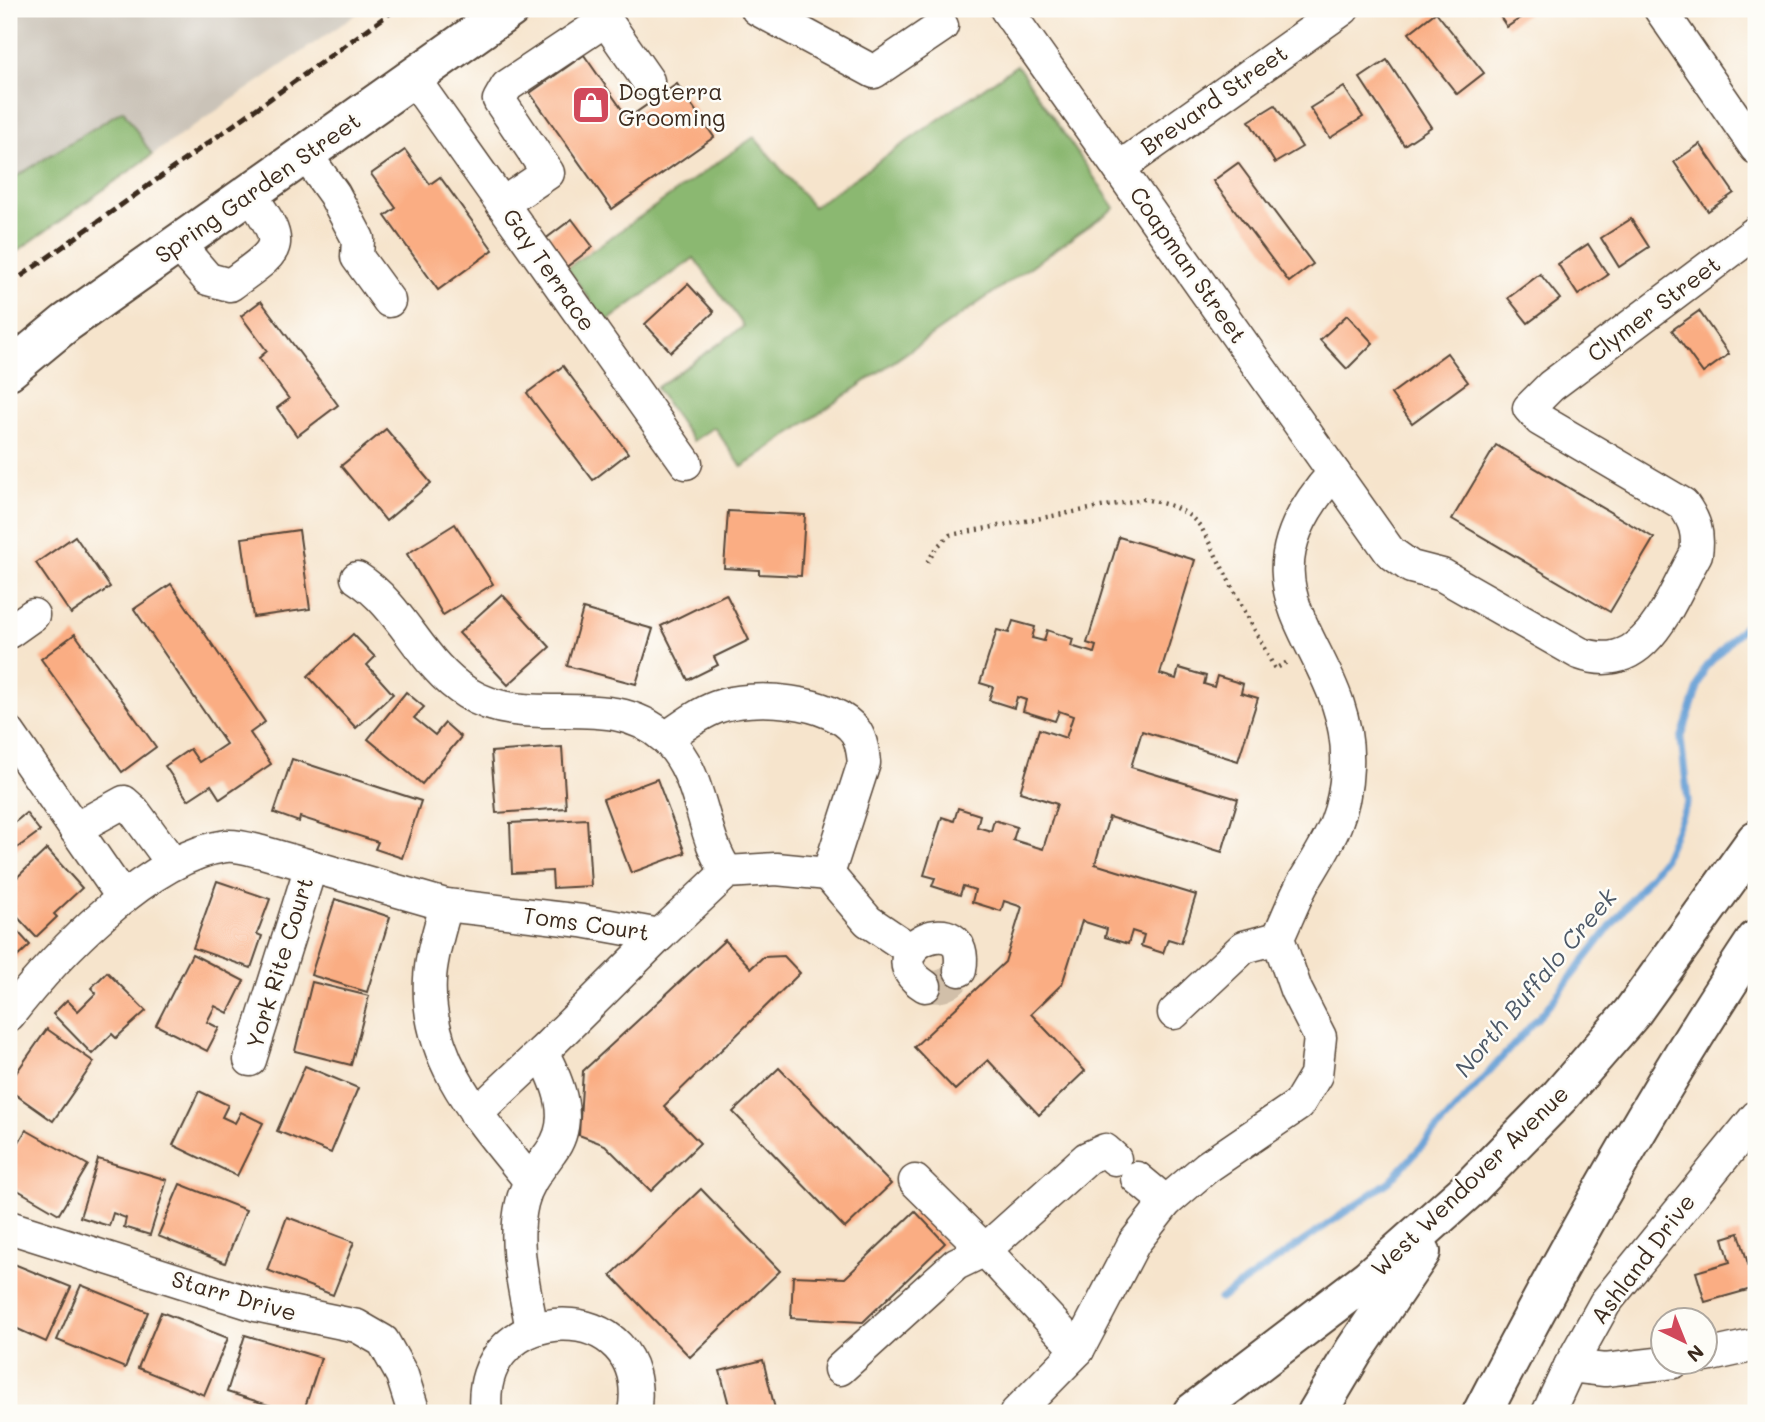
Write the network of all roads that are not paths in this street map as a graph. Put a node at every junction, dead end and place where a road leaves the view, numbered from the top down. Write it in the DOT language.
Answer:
graph roads {
  1 [pos="510,9"];
  2 [pos="757,9"];
  3 [pos="1006,9"];
  4 [pos="1343,9"];
  5 [pos="1660,9"];
  6 [pos="602,14"];
  7 [pos="942,26"];
  8 [pos="413,78"];
  9 [pos="649,80"];
  10 [pos="1756,148"];
  11 [pos="306,155"];
  12 [pos="1119,168"];
  13 [pos="250,194"];
  14 [pos="502,204"];
  15 [pos="1756,232"];
  16 [pos="178,244"];
  17 [pos="389,301"];
  18 [pos="9,370"];
  19 [pos="686,463"];
  20 [pos="1334,473"];
  21 [pos="1368,522"];
  22 [pos="357,578"];
  23 [pos="9,733"];
  24 [pos="666,738"];
  25 [pos="75,829"];
  26 [pos="1756,840"];
  27 [pos="173,864"];
  28 [pos="311,866"];
  29 [pos="727,872"];
  30 [pos="828,874"];
  31 [pos="123,898"];
  32 [pos="446,905"];
  33 [pos="660,935"];
  34 [pos="1278,938"];
  35 [pos="1756,940"];
  36 [pos="911,950"];
  37 [pos="960,970"];
  38 [pos="925,986"];
  39 [pos="1174,1013"];
  40 [pos="9,1015"];
  41 [pos="542,1052"];
  42 [pos="250,1060"];
  43 [pos="476,1114"];
  44 [pos="1756,1117"];
  45 [pos="530,1181"];
  46 [pos="915,1181"];
  47 [pos="1469,1189"];
  48 [pos="1166,1202"];
  49 [pos="9,1227"];
  50 [pos="985,1250"];
  51 [pos="1563,1257"];
  52 [pos="532,1329"];
  53 [pos="1756,1345"];
  54 [pos="1078,1350"];
  55 [pos="1720,1353"];
  56 [pos="1650,1365"];
  57 [pos="1570,1366"];
  58 [pos="840,1369"];
  59 [pos="414,1413"];
  60 [pos="486,1413"];
  61 [pos="634,1413"];
  62 [pos="1016,1413"];
  63 [pos="1192,1413"];
  64 [pos="1317,1413"];
  65 [pos="1453,1413"];
  66 [pos="1482,1413"];
  67 [pos="1548,1413"];
  1 -- 8 [label="main road, Spring Garden Street"];
  2 -- 7 [label="street"];
  3 -- 12 [label="street, Coapman Street"];
  4 -- 12 [label="street, Brevard Street"];
  5 -- 10 [label="street"];
  6 -- 9 [label="street"];
  6 -- 14 [label="street"];
  8 -- 11 [label="main road, Spring Garden Street"];
  8 -- 14 [label="street, Gay Terrace"];
  11 -- 13 [label="main road, Spring Garden Street"];
  11 -- 17 [label="street"];
  12 -- 20 [label="street, Coapman Street"];
  13 -- 16 [label="main road, Spring Garden Street"];
  13 -- 16 [label="street"];
  14 -- 19 [label="street, Gay Terrace"];
  15 -- 21 [label="street, Clymer Street"];
  16 -- 18 [label="main road, Spring Garden Street"];
  20 -- 21 [label="street, Coapman Street"];
  20 -- 34 [label="street"];
  22 -- 24 [label="street"];
  23 -- 25 [label="street"];
  24 -- 29 [label="street"];
  24 -- 30 [label="street"];
  25 -- 27 [label="street"];
  25 -- 31 [label="street"];
  26 -- 47 [label="main road, West Wendover Avenue"];
  27 -- 28 [label="street, Toms Court"];
  27 -- 31 [label="street, Toms Court"];
  28 -- 32 [label="street, Toms Court"];
  28 -- 42 [label="street, York Rite Court"];
  29 -- 30 [label="street"];
  29 -- 33 [label="street, Toms Court"];
  30 -- 36 [label="street"];
  31 -- 40 [label="street"];
  32 -- 33 [label="street, Toms Court"];
  32 -- 43 [label="street"];
  33 -- 41 [label="street"];
  34 -- 39 [label="street"];
  34 -- 48 [label="street"];
  35 -- 51 [label="main road"];
  36 -- 37 [label="street"];
  36 -- 38 [label="street"];
  41 -- 43 [label="street"];
  41 -- 45 [label="street"];
  43 -- 45 [label="street"];
  44 -- 57 [label="street, Ashland Drive"];
  45 -- 52 [label="street"];
  46 -- 50 [label="street"];
  47 -- 63 [label="main road, West Wendover Avenue"];
  47 -- 64 [label="main road"];
  48 -- 50 [label="street"];
  48 -- 54 [label="street"];
  49 -- 59 [label="street, Starr Drive"];
  50 -- 54 [label="street"];
  50 -- 58 [label="street"];
  51 -- 65 [label="main road"];
  51 -- 66 [label="main road"];
  52 -- 60 [label="street"];
  52 -- 61 [label="street"];
  53 -- 55 [label="street"];
  54 -- 62 [label="street"];
  56 -- 57 [label="street"];
  57 -- 67 [label="street, Ashland Drive"];
}
